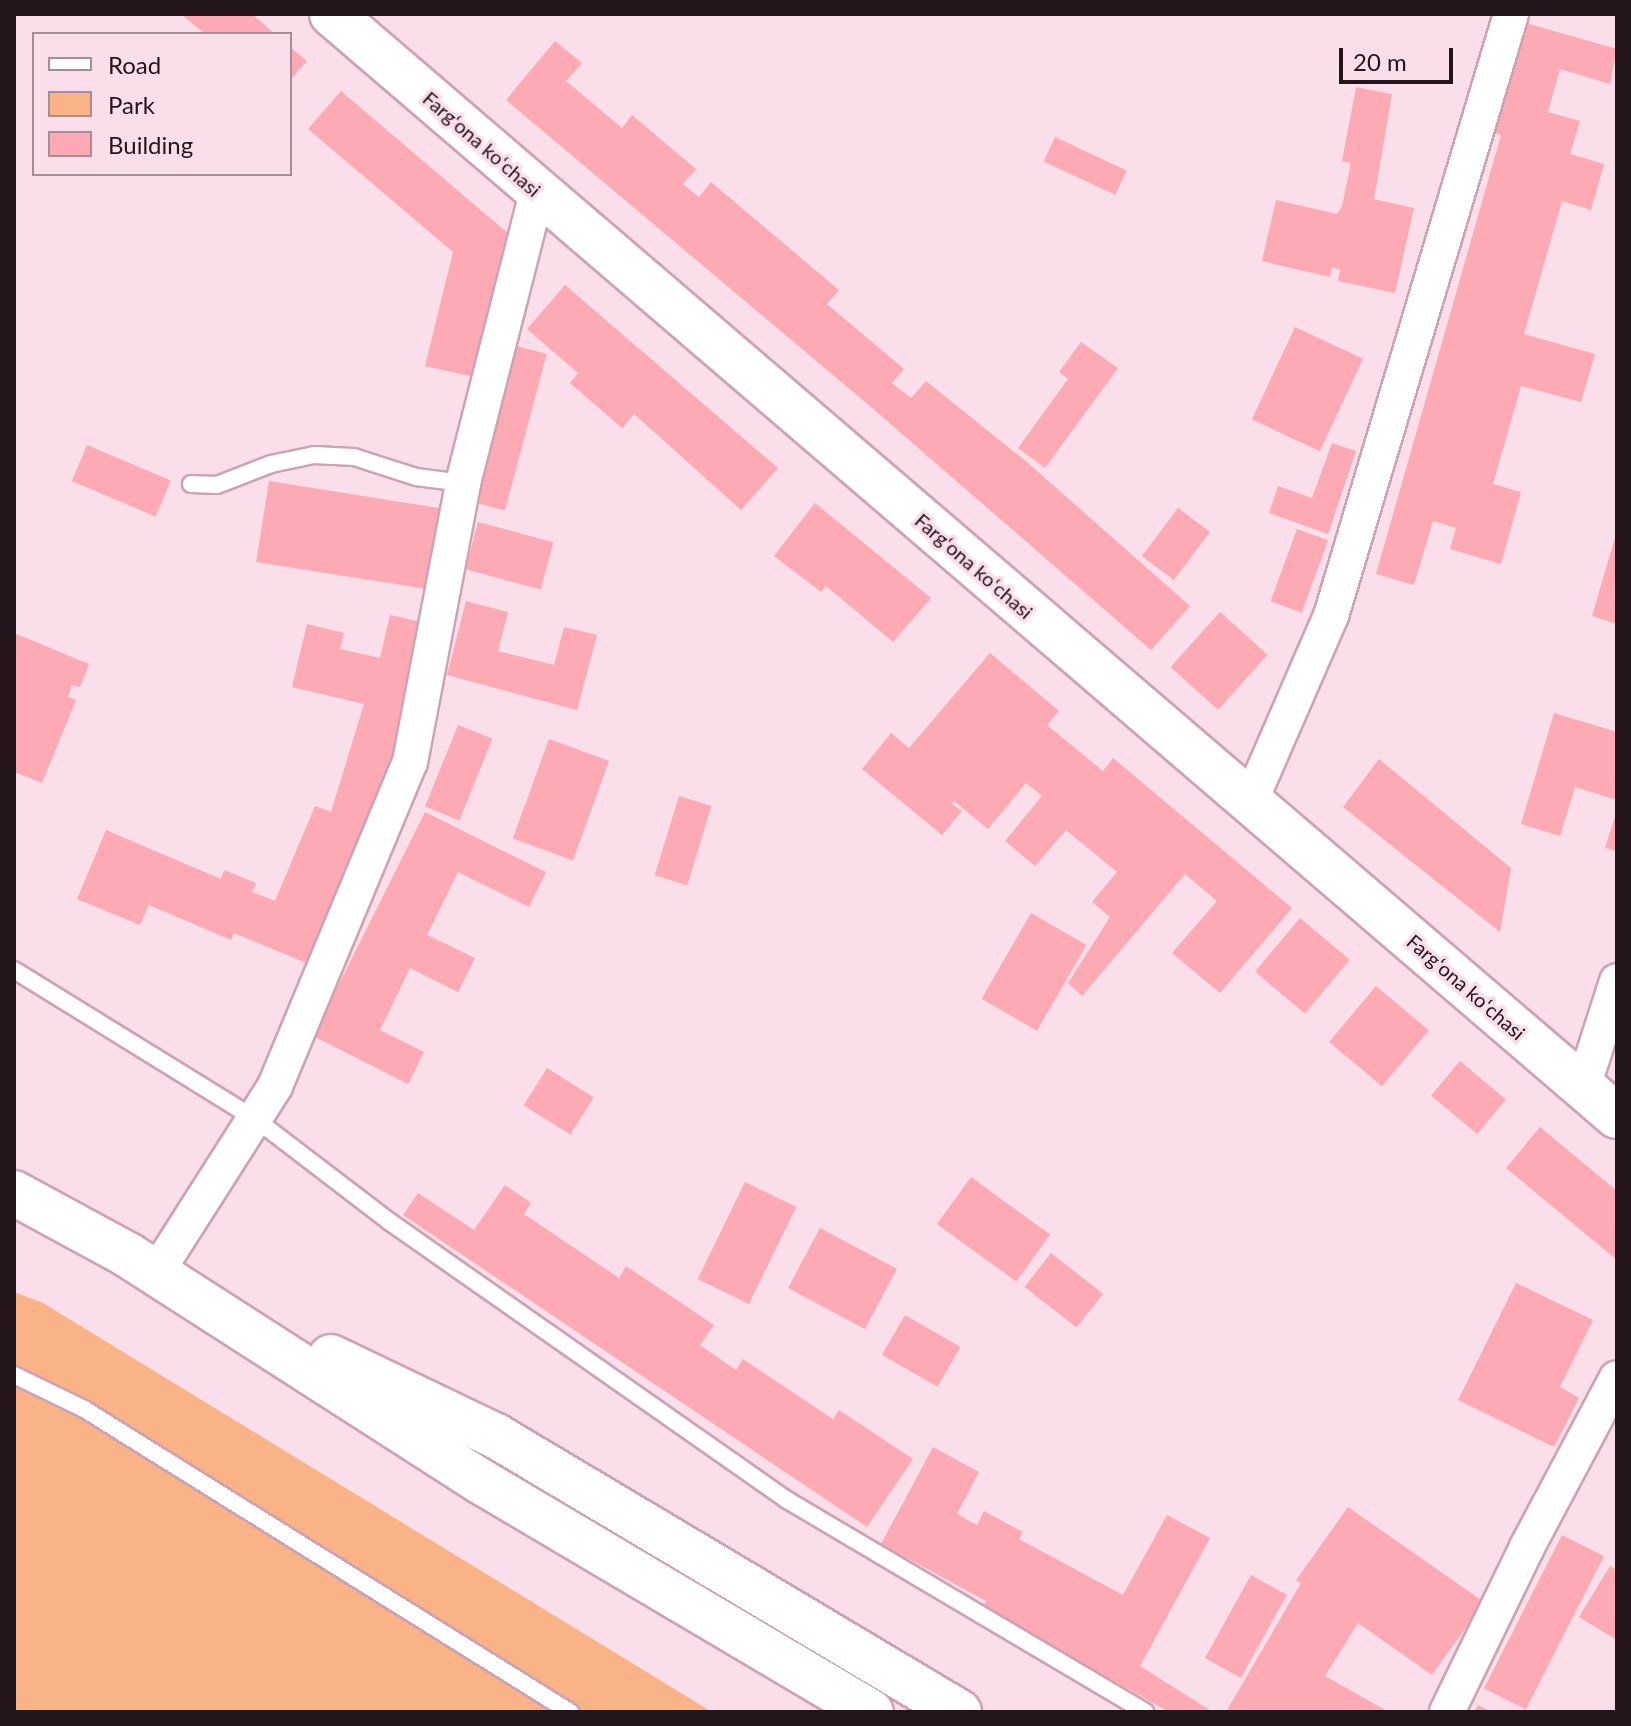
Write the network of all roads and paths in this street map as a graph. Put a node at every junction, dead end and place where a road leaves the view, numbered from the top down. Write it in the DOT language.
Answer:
graph roads {
  1 [pos="332,14"];
  2 [pos="1511,14"];
  3 [pos="537,192"];
  4 [pos="463,483"];
  5 [pos="191,484"];
  6 [pos="1250,802"];
  7 [pos="14,970"];
  8 [pos="1617,981"];
  9 [pos="1583,1087"];
  10 [pos="1617,1116"];
  11 [pos="254,1118"];
  12 [pos="14,1193"];
  13 [pos="156,1273"];
  14 [pos="14,1375"];
  15 [pos="1617,1378"];
  16 [pos="570,1712"];
  17 [pos="871,1712"];
  18 [pos="959,1712"];
  19 [pos="1145,1712"];
  20 [pos="1447,1712"];
  1 -- 3 [label="main road, Fargʻona koʻchasi"];
  2 -- 6 [label="street"];
  3 -- 4 [label="street"];
  3 -- 6 [label="main road, Fargʻona koʻchasi"];
  4 -- 5 [label="lane"];
  4 -- 11 [label="street"];
  6 -- 9 [label="main road, Fargʻona koʻchasi"];
  7 -- 11 [label="lane"];
  8 -- 9 [label="street"];
  9 -- 10 [label="main road, Fargʻona koʻchasi"];
  11 -- 13 [label="street"];
  11 -- 19 [label="lane"];
  12 -- 13 [label="main road"];
  13 -- 17 [label="main road"];
  13 -- 18 [label="main road"];
  14 -- 16 [label="lane"];
  15 -- 20 [label="street"];
}
